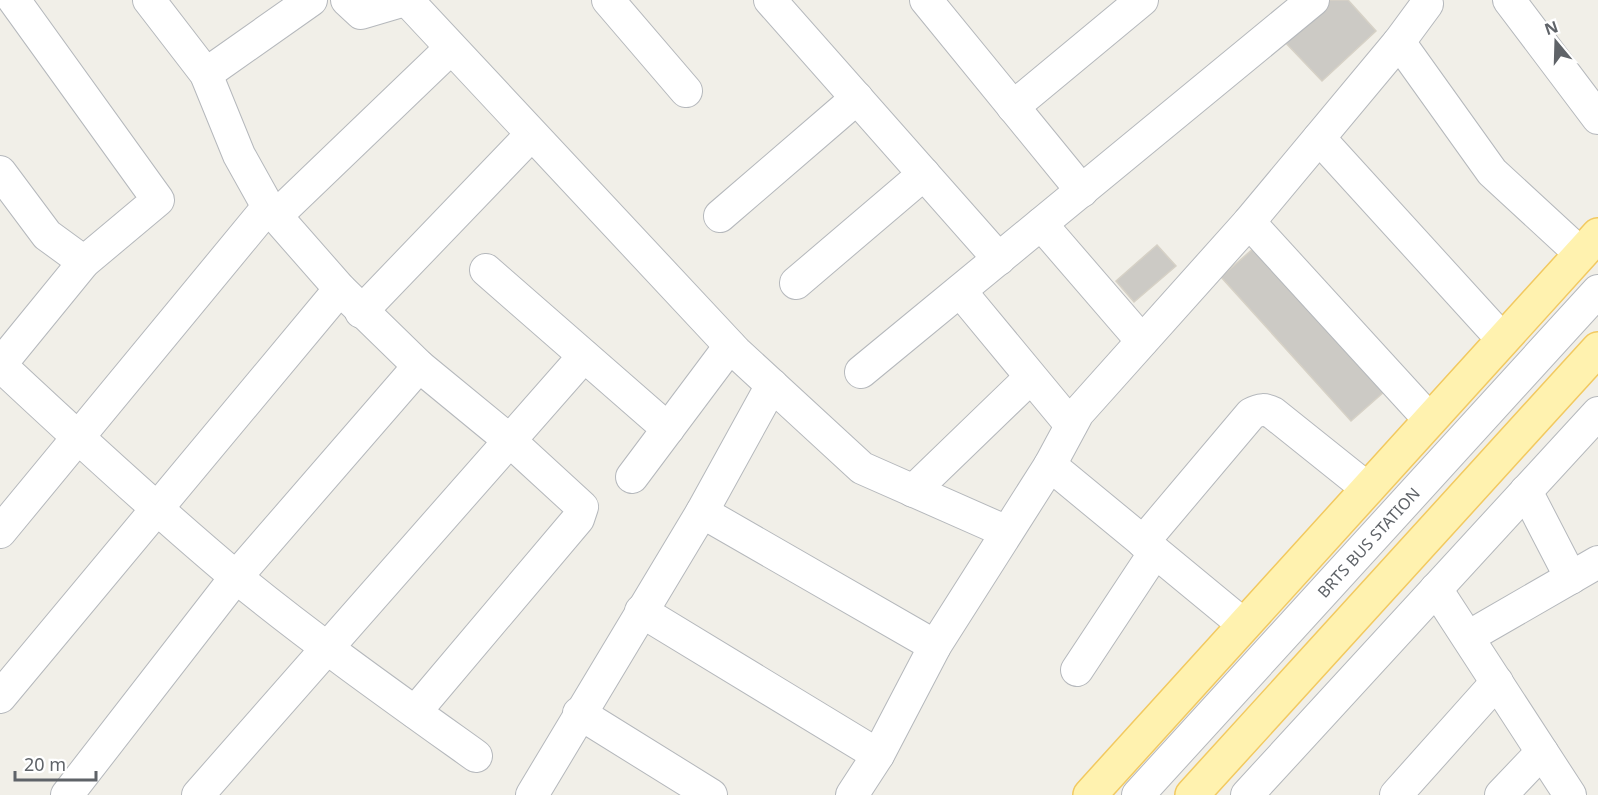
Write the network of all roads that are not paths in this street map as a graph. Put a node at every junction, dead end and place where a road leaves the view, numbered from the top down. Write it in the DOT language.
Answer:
graph roads {
  1 [pos="14,0"];
  2 [pos="149,0"];
  3 [pos="310,0"];
  4 [pos="347,0"];
  5 [pos="406,0"];
  6 [pos="608,0"];
  7 [pos="770,0"];
  8 [pos="1142,0"];
  9 [pos="1313,0"];
  10 [pos="1509,0"];
  11 [pos="1427,1"];
  12 [pos="943,6"];
  13 [pos="1399,42"];
  14 [pos="451,48"];
  15 [pos="206,74"];
  16 [pos="686,91"];
  17 [pos="856,98"];
  18 [pos="1013,107"];
  19 [pos="1598,118"];
  20 [pos="531,135"];
  21 [pos="1319,138"];
  22 [pos="0,172"];
  23 [pos="924,174"];
  24 [pos="1082,191"];
  25 [pos="272,211"];
  26 [pos="720,216"];
  27 [pos="1249,222"];
  28 [pos="1041,224"];
  29 [pos="1589,245"];
  30 [pos="999,259"];
  31 [pos="84,262"];
  32 [pos="486,270"];
  33 [pos="796,283"];
  34 [pos="340,289"];
  35 [pos="960,291"];
  36 [pos="1598,291"];
  37 [pos="362,312"];
  38 [pos="1503,340"];
  39 [pos="1142,341"];
  40 [pos="730,346"];
  41 [pos="1598,349"];
  42 [pos="584,356"];
  43 [pos="0,365"];
  44 [pos="419,366"];
  45 [pos="861,372"];
  46 [pos="1030,378"];
  47 [pos="772,385"];
  48 [pos="1596,418"];
  49 [pos="1430,420"];
  50 [pos="1071,425"];
  51 [pos="668,429"];
  52 [pos="78,438"];
  53 [pos="509,440"];
  54 [pos="1050,465"];
  55 [pos="632,477"];
  56 [pos="1368,489"];
  57 [pos="913,491"];
  58 [pos="1526,491"];
  59 [pos="157,508"];
  60 [pos="702,512"];
  61 [pos="0,532"];
  62 [pos="1007,532"];
  63 [pos="1149,547"];
  64 [pos="1588,575"];
  65 [pos="236,577"];
  66 [pos="1436,589"];
  67 [pos="641,611"];
  68 [pos="1244,625"];
  69 [pos="1468,637"];
  70 [pos="935,646"];
  71 [pos="326,647"];
  72 [pos="1077,670"];
  73 [pos="1497,681"];
  74 [pos="0,696"];
  75 [pos="415,712"];
  76 [pos="579,713"];
  77 [pos="1542,752"];
  78 [pos="878,755"];
  79 [pos="476,756"];
  80 [pos="67,795"];
  81 [pos="198,795"];
  82 [pos="532,795"];
  83 [pos="711,795"];
  84 [pos="852,795"];
  85 [pos="1089,795"];
  86 [pos="1138,795"];
  87 [pos="1192,795"];
  88 [pos="1247,795"];
  89 [pos="1396,795"];
  90 [pos="1501,795"];
  91 [pos="1570,795"];
  1 -- 31 [label="street"];
  2 -- 15 [label="street"];
  3 -- 15 [label="street"];
  4 -- 5 [label="street"];
  5 -- 14 [label="street"];
  6 -- 16 [label="street"];
  7 -- 17 [label="street"];
  8 -- 18 [label="street"];
  9 -- 24 [label="street"];
  10 -- 19 [label="street"];
  11 -- 13 [label="street"];
  12 -- 18 [label="street"];
  13 -- 21 [label="street"];
  13 -- 29 [label="street"];
  14 -- 20 [label="street"];
  14 -- 25 [label="street"];
  15 -- 25 [label="street"];
  17 -- 23 [label="street"];
  17 -- 26 [label="street"];
  18 -- 24 [label="street"];
  20 -- 37 [label="street"];
  20 -- 40 [label="street"];
  21 -- 27 [label="street"];
  21 -- 38 [label="street"];
  22 -- 31 [label="street"];
  23 -- 30 [label="street"];
  23 -- 33 [label="street"];
  24 -- 28 [label="street"];
  25 -- 34 [label="street"];
  25 -- 52 [label="street"];
  27 -- 39 [label="street"];
  27 -- 49 [label="street"];
  28 -- 30 [label="street"];
  28 -- 39 [label="street"];
  29 -- 38 [label="main road"];
  30 -- 35 [label="street"];
  31 -- 43 [label="street"];
  32 -- 42 [label="street"];
  34 -- 37 [label="street"];
  34 -- 59 [label="street"];
  35 -- 45 [label="street"];
  35 -- 46 [label="street"];
  36 -- 86 [label="street, BRTS BUS STATION"];
  37 -- 44 [label="street"];
  38 -- 49 [label="main road"];
  39 -- 50 [label="street"];
  40 -- 47 [label="street"];
  40 -- 51 [label="street"];
  41 -- 87 [label="main road"];
  42 -- 51 [label="street"];
  42 -- 53 [label="street"];
  43 -- 52 [label="street"];
  44 -- 53 [label="street"];
  44 -- 65 [label="street"];
  46 -- 50 [label="street"];
  46 -- 57 [label="street"];
  47 -- 57 [label="street"];
  47 -- 60 [label="street"];
  48 -- 58 [label="street"];
  49 -- 56 [label="main road"];
  50 -- 54 [label="street"];
  51 -- 55 [label="street"];
  52 -- 59 [label="street"];
  52 -- 61 [label="street"];
  53 -- 71 [label="street"];
  53 -- 75 [label="street"];
  54 -- 62 [label="street"];
  54 -- 63 [label="street"];
  56 -- 63 [label="street"];
  56 -- 68 [label="main road"];
  57 -- 62 [label="street"];
  58 -- 64 [label="street"];
  58 -- 66 [label="street"];
  59 -- 65 [label="street"];
  59 -- 74 [label="street"];
  60 -- 67 [label="street"];
  60 -- 70 [label="street"];
  62 -- 70 [label="street"];
  63 -- 68 [label="street"];
  63 -- 72 [label="street"];
  64 -- 69 [label="street"];
  65 -- 71 [label="street"];
  65 -- 80 [label="street"];
  66 -- 69 [label="street"];
  66 -- 88 [label="street"];
  67 -- 76 [label="street"];
  67 -- 78 [label="street"];
  68 -- 85 [label="main road"];
  69 -- 73 [label="street"];
  70 -- 78 [label="street"];
  71 -- 75 [label="street"];
  71 -- 81 [label="street"];
  73 -- 77 [label="street"];
  73 -- 89 [label="street"];
  75 -- 79 [label="street"];
  76 -- 82 [label="street"];
  76 -- 83 [label="street"];
  77 -- 90 [label="street"];
  77 -- 91 [label="street"];
  78 -- 84 [label="street"];
}
